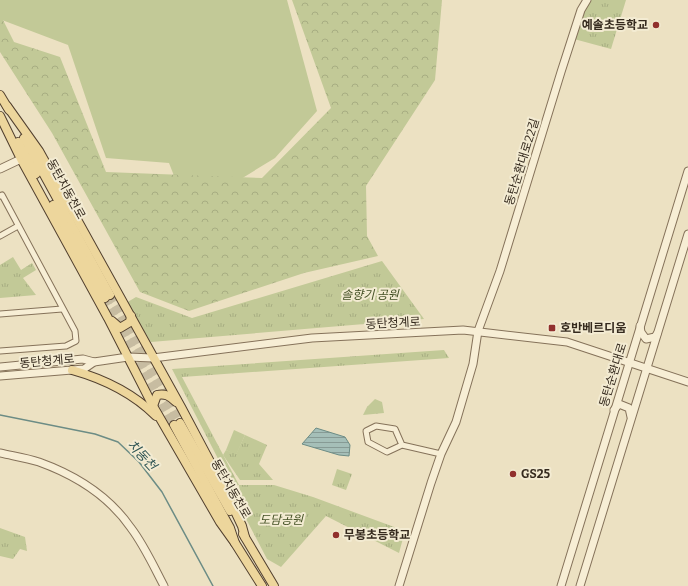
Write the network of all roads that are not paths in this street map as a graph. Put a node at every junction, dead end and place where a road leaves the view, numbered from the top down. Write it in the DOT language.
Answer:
graph roads {
  1 [pos="587,0"];
  2 [pos="0,95"];
  3 [pos="6,106"];
  4 [pos="0,115"];
  5 [pos="21,159"];
  6 [pos="0,169"];
  7 [pos="688,171"];
  8 [pos="0,196"];
  9 [pos="18,226"];
  10 [pos="688,234"];
  11 [pos="0,236"];
  12 [pos="62,309"];
  13 [pos="0,314"];
  14 [pos="131,316"];
  15 [pos="108,318"];
  16 [pos="640,326"];
  17 [pos="478,331"];
  18 [pos="658,331"];
  19 [pos="0,351"];
  20 [pos="128,357"];
  21 [pos="153,358"];
  22 [pos="94,362"];
  23 [pos="628,362"];
  24 [pos="0,367"];
  25 [pos="646,369"];
  26 [pos="72,370"];
  27 [pos="0,376"];
  28 [pos="688,382"];
  29 [pos="153,406"];
  30 [pos="181,407"];
  31 [pos="614,412"];
  32 [pos="631,419"];
  33 [pos="174,426"];
  34 [pos="402,445"];
  35 [pos="0,453"];
  36 [pos="441,454"];
  37 [pos="245,537"];
  38 [pos="164,586"];
  39 [pos="262,586"];
  40 [pos="274,586"];
  41 [pos="399,586"];
  42 [pos="561,586"];
  43 [pos="580,586"];
  1 -- 17 [label="street, 동탄순환대로22길"];
  2 -- 3 [label="main road, 동탄치동천로"];
  3 -- 4 [label="main road, 동탄치동천로"];
  3 -- 14 [label="main road"];
  4 -- 5 [label="main road"];
  5 -- 6 [label="street"];
  5 -- 15 [label="main road"];
  7 -- 16 [label="street, 동탄순환대로"];
  8 -- 9 [label="street"];
  9 -- 11 [label="street"];
  9 -- 12 [label="street"];
  10 -- 18 [label="street"];
  12 -- 13 [label="street"];
  12 -- 19 [label="street"];
  14 -- 15 [label="main road"];
  14 -- 21 [label="main road"];
  15 -- 20 [label="main road"];
  16 -- 18 [label="street"];
  16 -- 23 [label="street, 동탄순환대로"];
  17 -- 21 [label="street, 동탄청계로"];
  17 -- 23 [label="street, 동탄청계로"];
  17 -- 36 [label="street, 동탄순환대로22길"];
  18 -- 25 [label="street"];
  20 -- 21 [label="street, 동탄청계로"];
  20 -- 22 [label="street, 동탄청계로"];
  20 -- 29 [label="main road"];
  21 -- 30 [label="main road"];
  22 -- 24 [label="street, 동탄청계로"];
  22 -- 26 [label="street, 동탄청계로"];
  23 -- 25 [label="street, 동탄청계로"];
  23 -- 31 [label="street, 동탄순환대로"];
  25 -- 28 [label="street, 동탄청계로"];
  25 -- 32 [label="street"];
  26 -- 27 [label="street, 동탄청계로"];
  26 -- 33 [label="main road"];
  29 -- 30 [label="main road"];
  29 -- 33 [label="main road"];
  30 -- 37 [label="main road"];
  31 -- 32 [label="street"];
  31 -- 42 [label="street, 동탄순환대로"];
  32 -- 43 [label="street"];
  33 -- 37 [label="main road, 동탄치동천로"];
  33 -- 39 [label="main road"];
  34 -- 34 [label="street"];
  34 -- 36 [label="street"];
  35 -- 38 [label="street"];
  36 -- 41 [label="street, 동탄순환대로22길"];
  37 -- 40 [label="main road, 동탄치동천로"];
}
